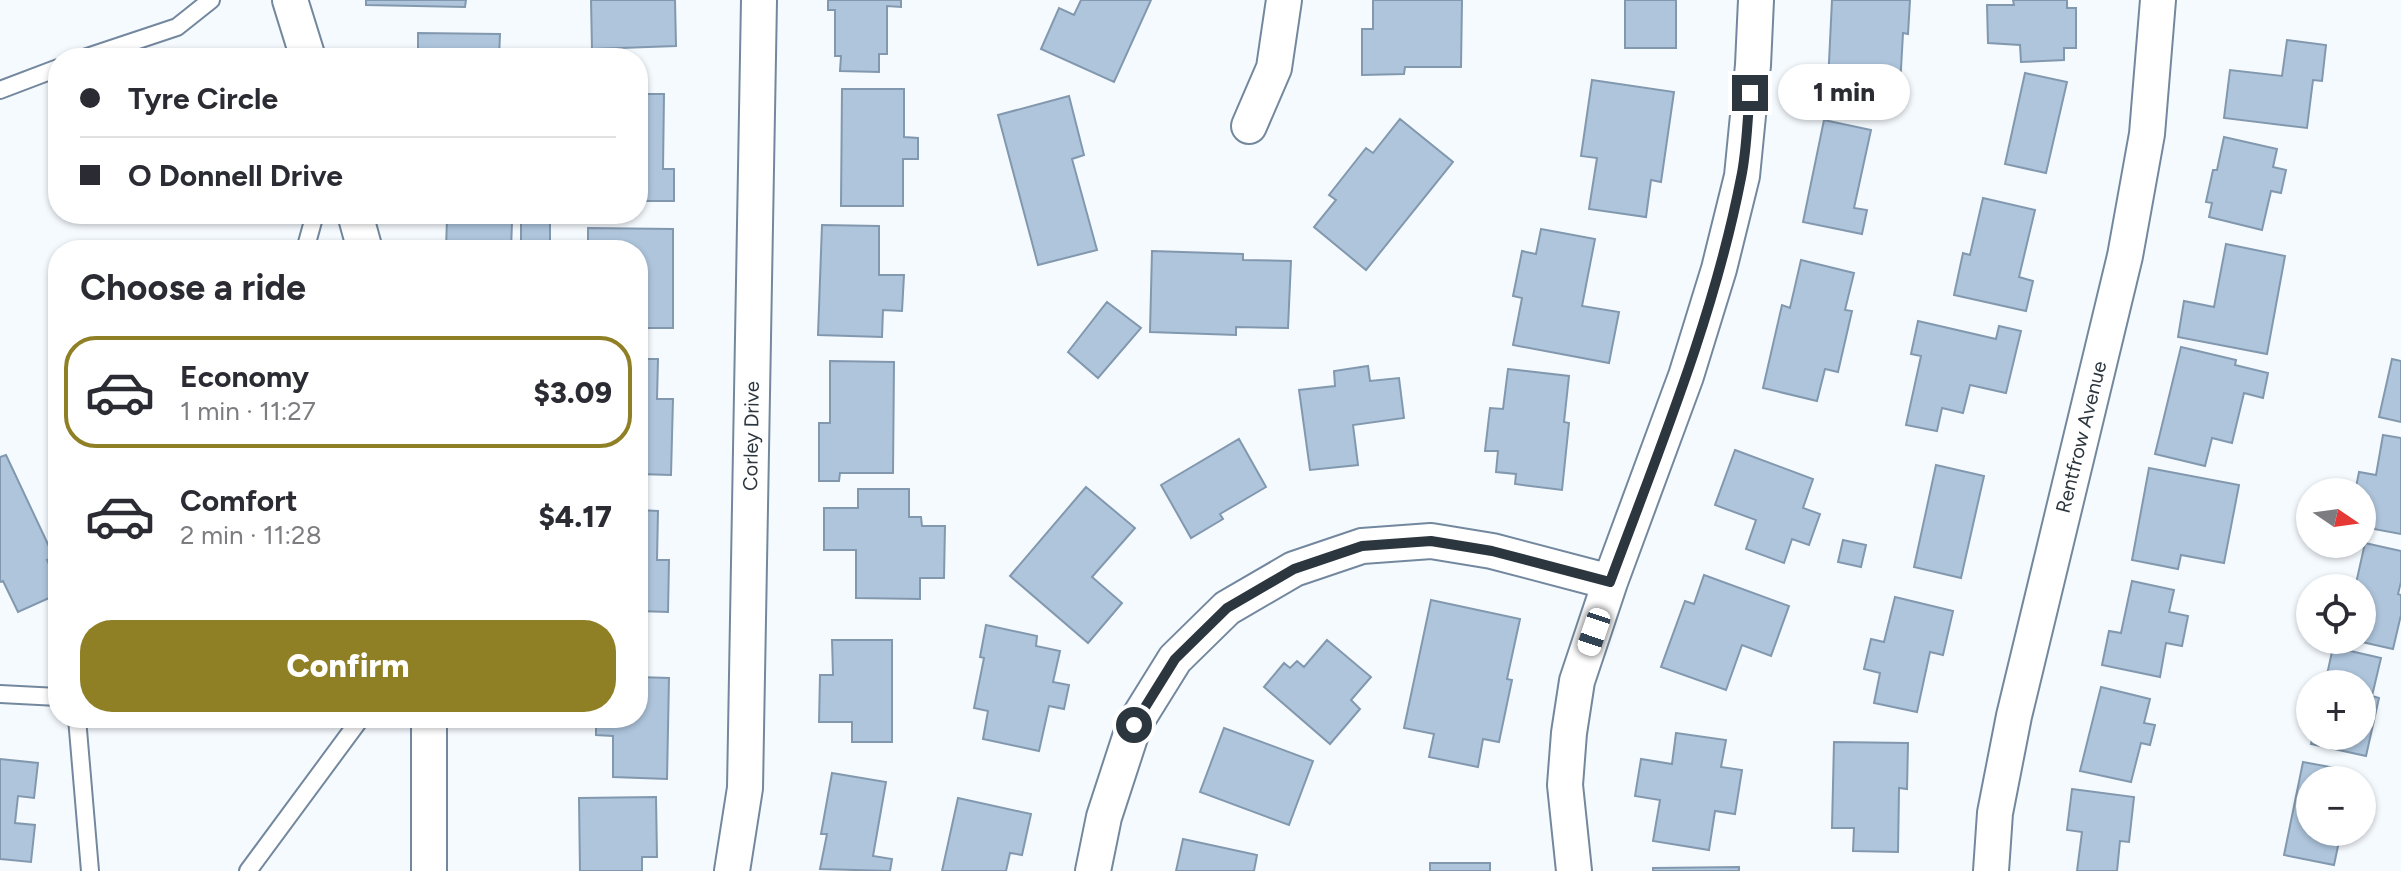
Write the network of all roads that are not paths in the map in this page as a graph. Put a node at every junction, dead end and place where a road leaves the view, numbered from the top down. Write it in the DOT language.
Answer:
graph roads {
  1 [pos="211,0"];
  2 [pos="290,0"];
  3 [pos="759,0"];
  4 [pos="1284,0"];
  5 [pos="1756,0"];
  6 [pos="2158,0"];
  7 [pos="114,48"];
  8 [pos="305,48"];
  9 [pos="48,72"];
  10 [pos="0,90"];
  11 [pos="1249,126"];
  12 [pos="1610,582"];
  13 [pos="0,694"];
  14 [pos="48,696"];
  15 [pos="78,728"];
  16 [pos="354,728"];
  17 [pos="429,728"];
  18 [pos="90,871"];
  19 [pos="248,871"];
  20 [pos="429,871"];
  21 [pos="732,871"];
  22 [pos="1093,871"];
  23 [pos="1574,871"];
  24 [pos="1991,871"];
  1 -- 7 [label="lane"];
  2 -- 8 [label="street"];
  3 -- 21 [label="street, Corley Drive"];
  4 -- 11 [label="street"];
  5 -- 12 [label="street"];
  6 -- 24 [label="street, Rentfrow Avenue"];
  9 -- 10 [label="lane"];
  12 -- 22 [label="street"];
  12 -- 23 [label="street"];
  13 -- 14 [label="lane"];
  15 -- 18 [label="lane"];
  16 -- 19 [label="lane"];
  17 -- 20 [label="street"];
}
